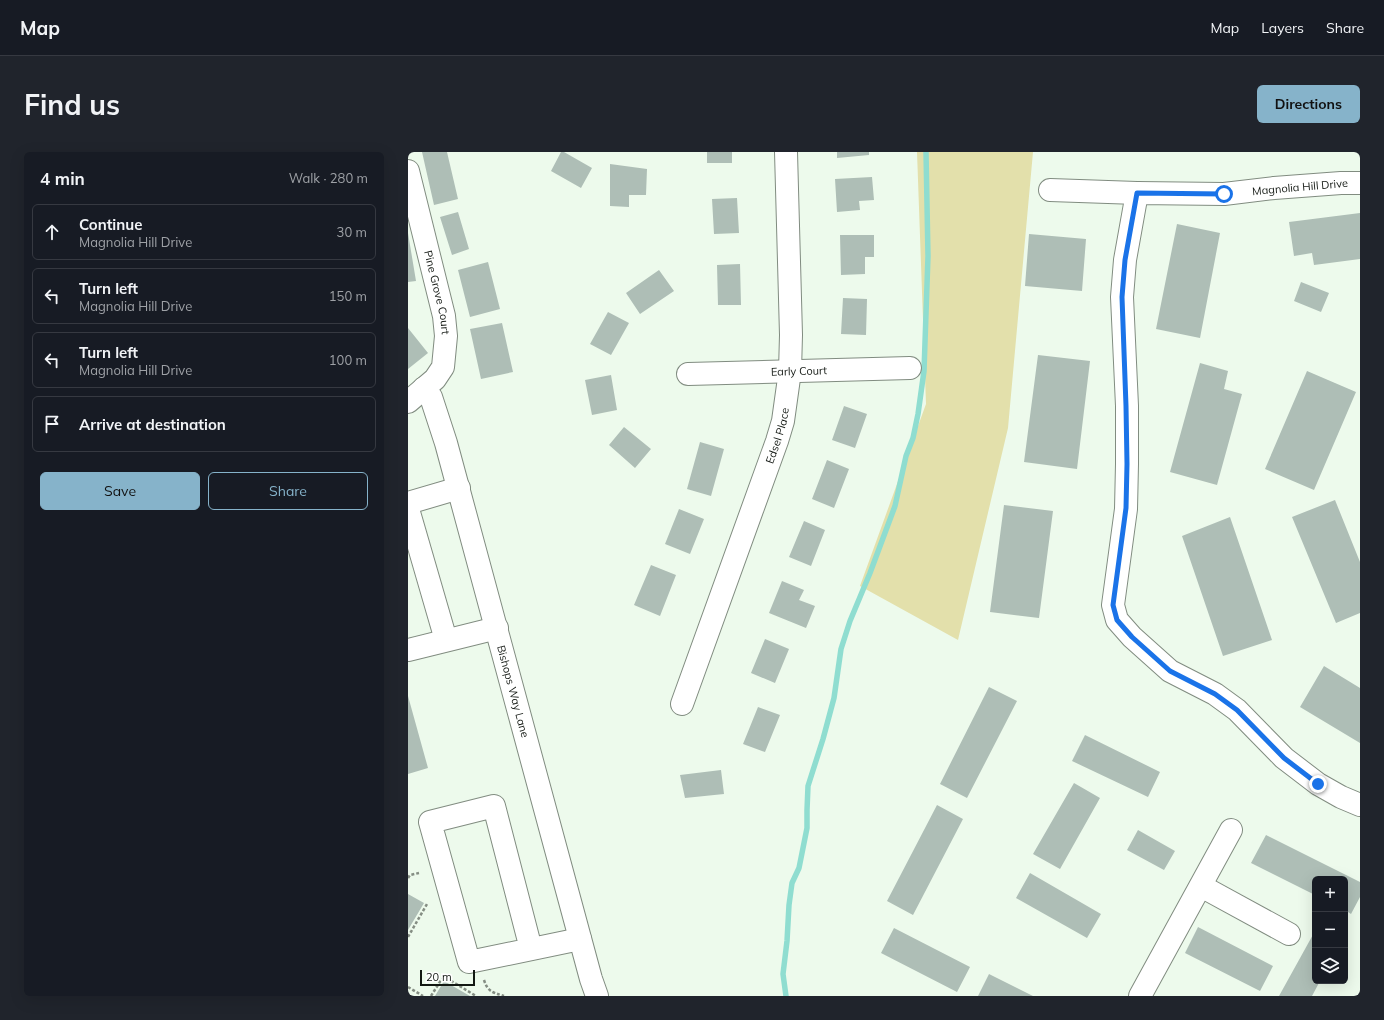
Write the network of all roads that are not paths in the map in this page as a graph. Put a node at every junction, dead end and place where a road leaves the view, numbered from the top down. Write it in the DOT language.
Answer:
graph roads {
  1 [pos="786,152"];
  2 [pos="408,171"];
  3 [pos="1360,183"];
  4 [pos="1050,190"];
  5 [pos="1137,193"];
  6 [pos="910,368"];
  7 [pos="790,371"];
  8 [pos="688,374"];
  9 [pos="416,395"];
  10 [pos="459,488"];
  11 [pos="408,503"];
  12 [pos="408,509"];
  13 [pos="497,628"];
  14 [pos="446,640"];
  15 [pos="408,650"];
  16 [pos="682,704"];
  17 [pos="1360,805"];
  18 [pos="1231,830"];
  19 [pos="1201,886"];
  20 [pos="1289,934"];
  21 [pos="580,939"];
  22 [pos="531,949"];
  23 [pos="597,996"];
  24 [pos="1140,996"];
  1 -- 7 [label="street, Edsel Place"];
  2 -- 9 [label="street, Pine Grove Court"];
  3 -- 5 [label="street, Magnolia Hill Drive"];
  4 -- 5 [label="street, Magnolia Hill Drive"];
  5 -- 17 [label="street"];
  6 -- 7 [label="street, Early Court"];
  7 -- 8 [label="street, Early Court"];
  7 -- 16 [label="street, Edsel Place"];
  9 -- 10 [label="street, Bishops Way Lane"];
  10 -- 11 [label="street"];
  10 -- 13 [label="street, Bishops Way Lane"];
  12 -- 14 [label="street"];
  13 -- 14 [label="street"];
  13 -- 21 [label="street, Bishops Way Lane"];
  14 -- 15 [label="street"];
  18 -- 19 [label="street"];
  19 -- 20 [label="street"];
  19 -- 24 [label="street"];
  21 -- 22 [label="street"];
  21 -- 23 [label="street, Bishops Way Lane"];
  22 -- 22 [label="street"];
}
